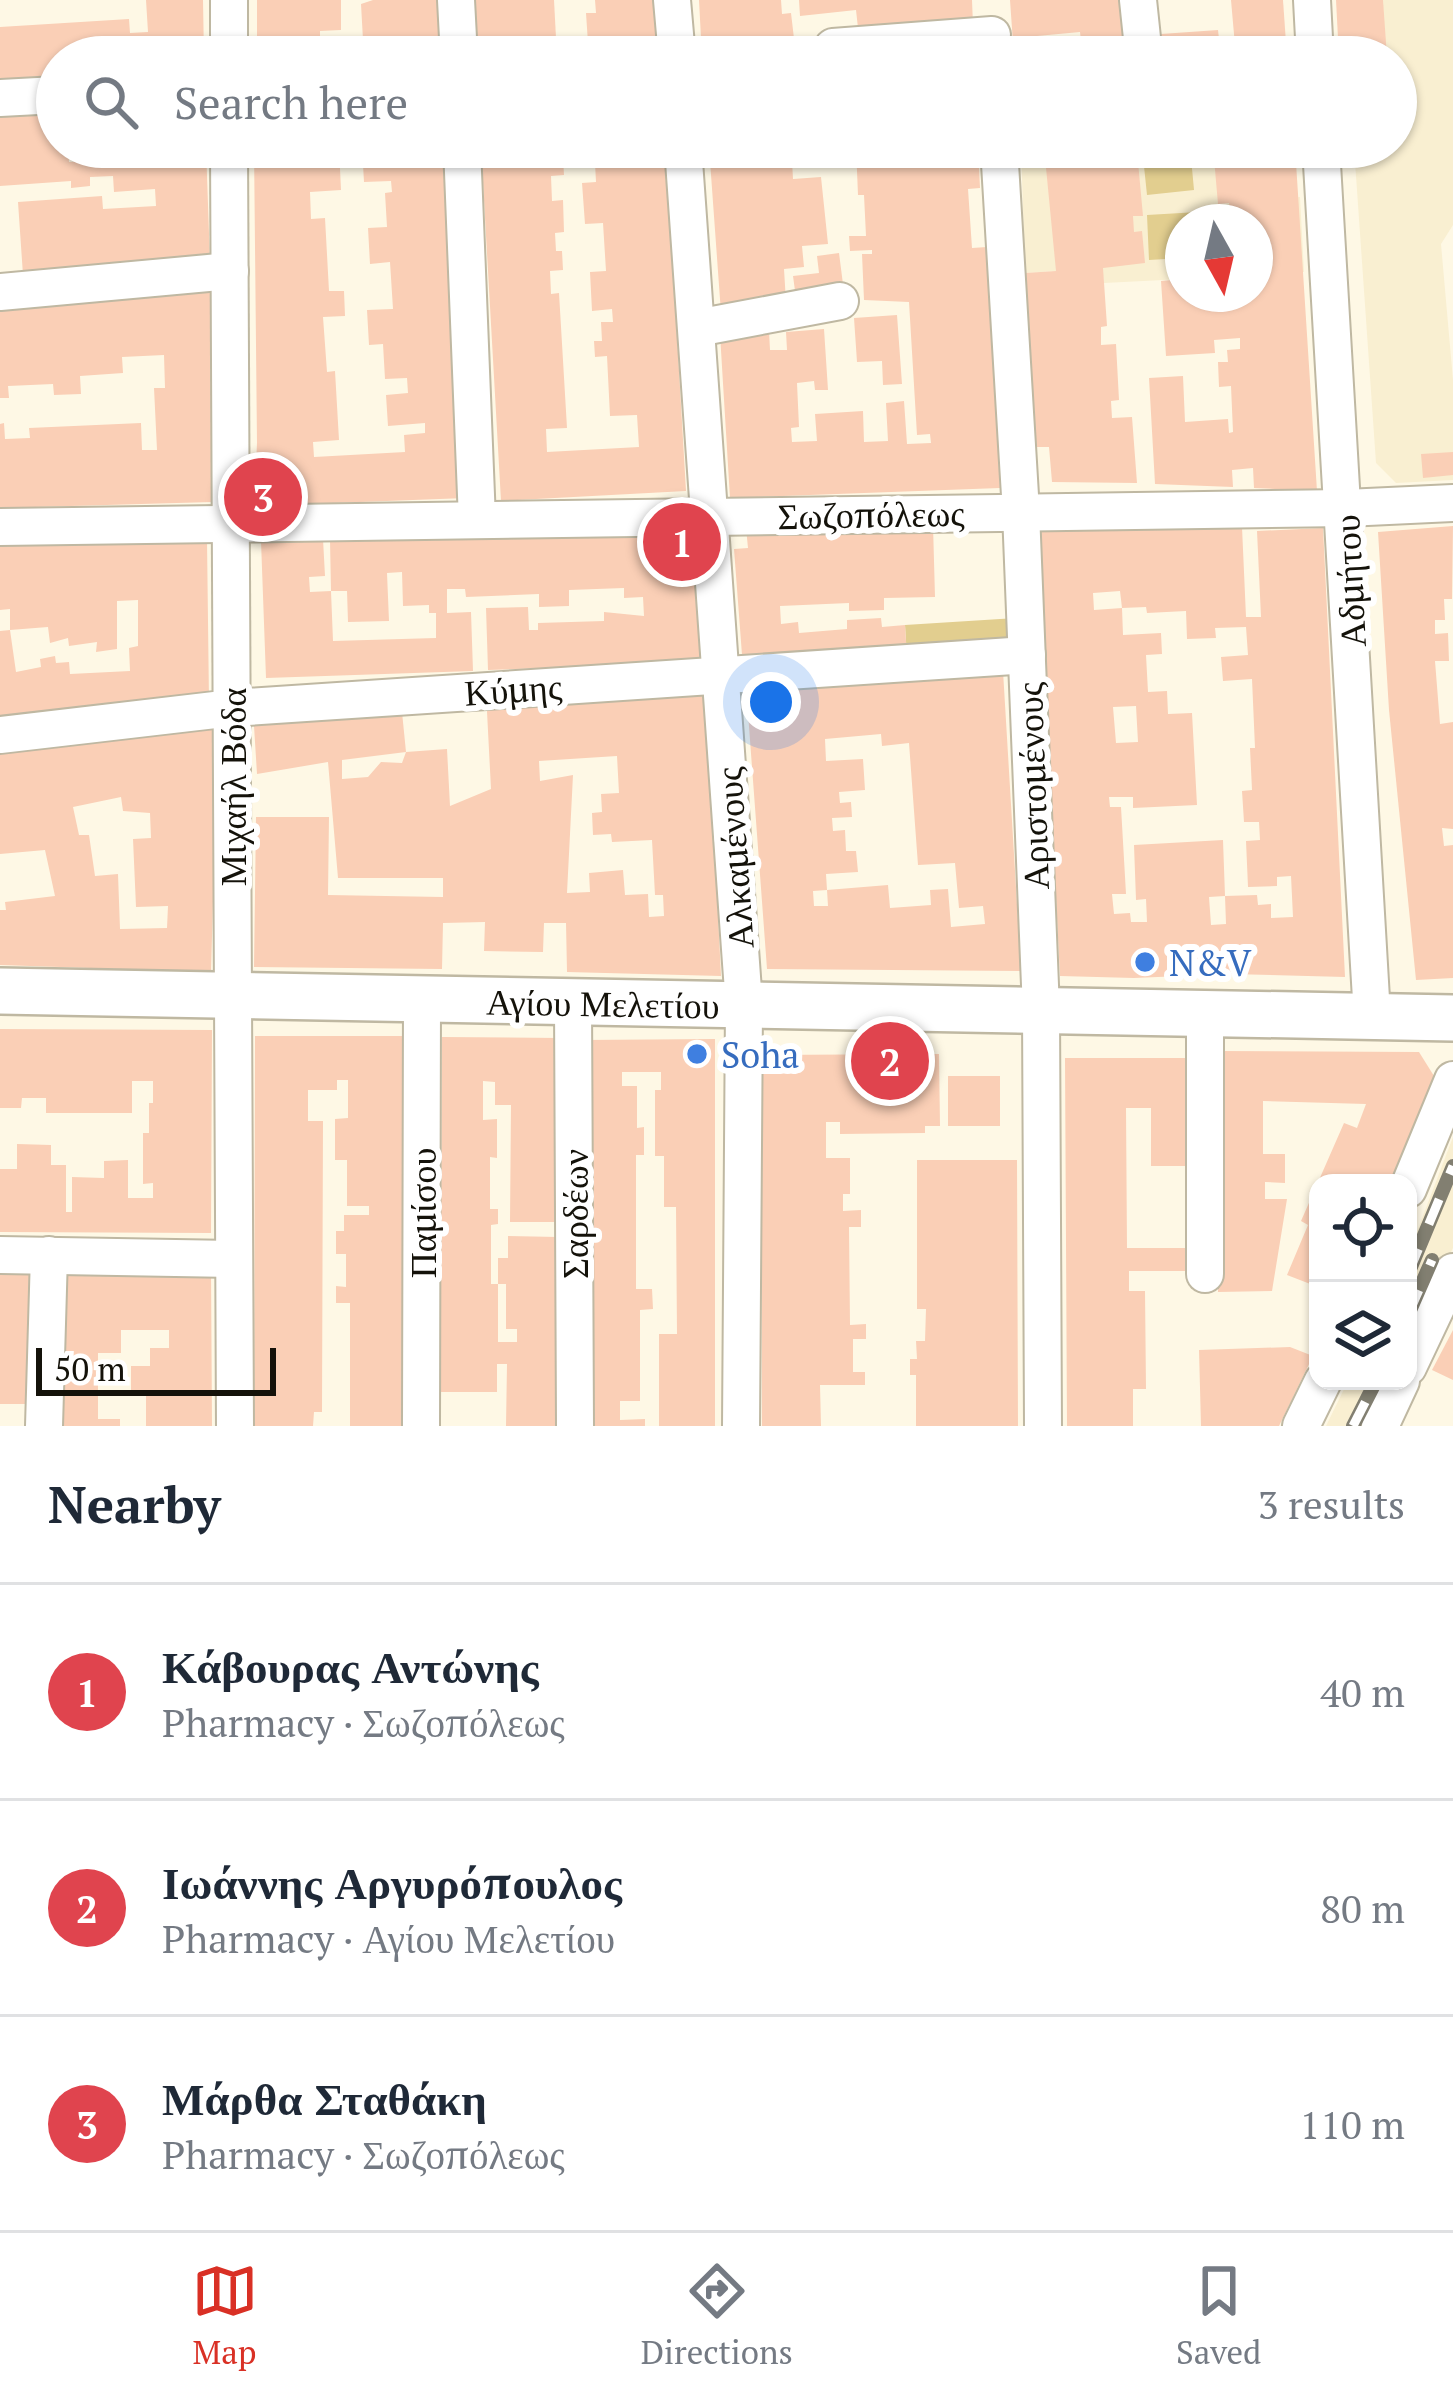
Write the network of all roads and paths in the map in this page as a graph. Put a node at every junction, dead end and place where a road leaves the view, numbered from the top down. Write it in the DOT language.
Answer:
graph roads {
  1 [pos="229,0"];
  2 [pos="457,0"];
  3 [pos="673,0"];
  4 [pos="1138,0"];
  5 [pos="1312,0"];
  6 [pos="992,30"];
  7 [pos="229,36"];
  8 [pos="458,36"];
  9 [pos="676,36"];
  10 [pos="936,36"];
  11 [pos="1142,36"];
  12 [pos="1315,36"];
  13 [pos="36,96"];
  14 [pos="0,98"];
  15 [pos="229,168"];
  16 [pos="463,168"];
  17 [pos="685,168"];
  18 [pos="1000,168"];
  19 [pos="1323,168"];
  20 [pos="230,272"];
  21 [pos="0,292"];
  22 [pos="840,301"];
  23 [pos="697,328"];
  24 [pos="1453,502"];
  25 [pos="1346,508"];
  26 [pos="1022,512"];
  27 [pos="711,516"];
  28 [pos="477,520"];
  29 [pos="231,523"];
  30 [pos="0,526"];
  31 [pos="1027,656"];
  32 [pos="722,676"];
  33 [pos="232,708"];
  34 [pos="0,735"];
  35 [pos="0,992"];
  36 [pos="233,996"];
  37 [pos="422,1000"];
  38 [pos="572,1002"];
  39 [pos="744,1005"];
  40 [pos="1041,1010"];
  41 [pos="1205,1013"];
  42 [pos="1372,1016"];
  43 [pos="1453,1018"];
  44 [pos="1453,1080"];
  45 [pos="1414,1174"];
  46 [pos="0,1255"];
  47 [pos="49,1255"];
  48 [pos="234,1259"];
  49 [pos="1453,1272"];
  50 [pos="1205,1274"];
  51 [pos="1417,1348"];
  52 [pos="1319,1390"];
  53 [pos="1397,1390"];
  54 [pos="44,1426"];
  55 [pos="235,1426"];
  56 [pos="421,1426"];
  57 [pos="575,1426"];
  58 [pos="741,1426"];
  59 [pos="1042,1426"];
  60 [pos="1301,1426"];
  61 [pos="1380,1426"];
  1 -- 7 [label="street"];
  2 -- 8 [label="street"];
  3 -- 9 [label="street"];
  4 -- 11 [label="street"];
  5 -- 12 [label="street"];
  6 -- 10 [label="street"];
  13 -- 14 [label="street"];
  15 -- 20 [label="street, Μιχαήλ Βόδα"];
  16 -- 28 [label="street"];
  17 -- 23 [label="street, Αλκαμένους"];
  18 -- 26 [label="street, Αριστομένους"];
  19 -- 25 [label="street, Αδμήτου"];
  20 -- 21 [label="street"];
  20 -- 29 [label="street, Μιχαήλ Βόδα"];
  22 -- 23 [label="street"];
  23 -- 27 [label="street, Αλκαμένους"];
  24 -- 25 [label="street, Σωζοπόλεως"];
  25 -- 26 [label="street, Σωζοπόλεως"];
  25 -- 42 [label="street, Αδμήτου"];
  26 -- 27 [label="street, Σωζοπόλεως"];
  26 -- 31 [label="street, Αριστομένους"];
  27 -- 28 [label="street, Σωζοπόλεως"];
  27 -- 32 [label="street, Αλκαμένους"];
  28 -- 29 [label="street, Σωζοπόλεως"];
  29 -- 30 [label="street, Σωζοπόλεως"];
  29 -- 33 [label="street, Μιχαήλ Βόδα"];
  31 -- 32 [label="street, Κύμης"];
  31 -- 40 [label="street, Αριστομένους"];
  32 -- 33 [label="street, Κύμης"];
  32 -- 39 [label="street, Αλκαμένους"];
  33 -- 34 [label="street, Κύμης"];
  33 -- 36 [label="street, Μιχαήλ Βόδα"];
  35 -- 36 [label="main road, Αγίου Μελετίου"];
  36 -- 37 [label="main road, Αγίου Μελετίου"];
  36 -- 48 [label="street, Μιχαήλ Βόδα"];
  37 -- 38 [label="main road, Αγίου Μελετίου"];
  37 -- 56 [label="street, Παμίσου"];
  38 -- 39 [label="main road, Αγίου Μελετίου"];
  38 -- 57 [label="street, Σαρδέων"];
  39 -- 40 [label="main road, Αγίου Μελετίου"];
  39 -- 58 [label="street, Αλκαμένους"];
  40 -- 41 [label="main road, Αγίου Μελετίου"];
  40 -- 59 [label="street, Αριστομένους"];
  41 -- 42 [label="main road, Αγίου Μελετίου"];
  41 -- 50 [label="street"];
  42 -- 43 [label="main road, Αγίου Μελετίου"];
  44 -- 45 [label="street"];
  46 -- 47 [label="street"];
  47 -- 48 [label="street"];
  47 -- 54 [label="street"];
  48 -- 55 [label="street, Μιχαήλ Βόδα"];
  49 -- 51 [label="street"];
  52 -- 60 [label="street"];
  53 -- 61 [label="street"];
}
